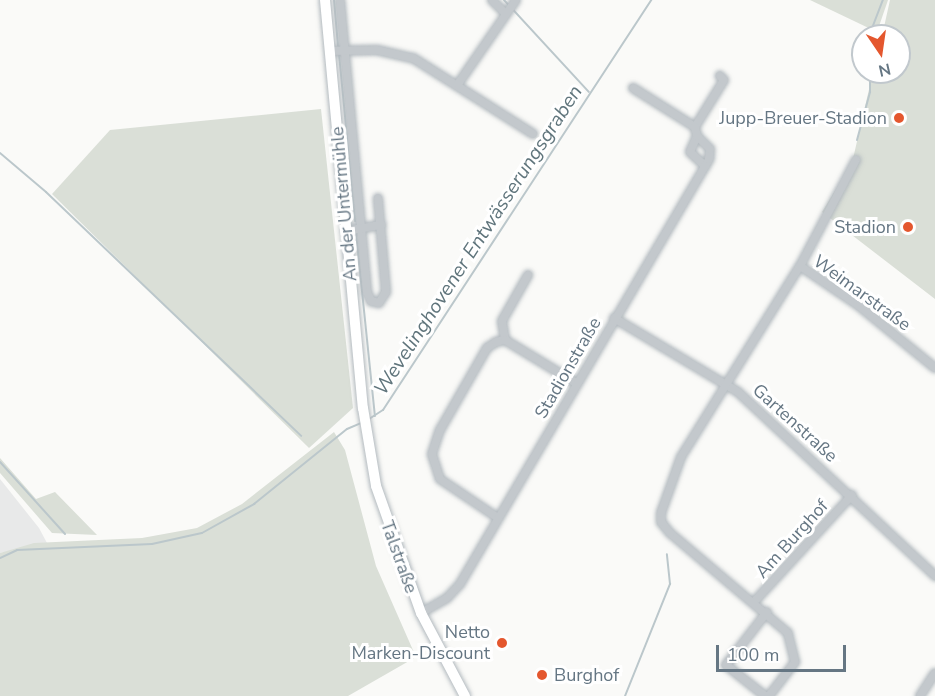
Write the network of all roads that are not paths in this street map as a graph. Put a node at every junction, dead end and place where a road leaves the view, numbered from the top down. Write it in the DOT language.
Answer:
graph roads {
  1 [pos="325,0"];
  2 [pos="340,0"];
  3 [pos="492,0"];
  4 [pos="516,0"];
  5 [pos="504,12"];
  6 [pos="345,50"];
  7 [pos="330,51"];
  8 [pos="720,76"];
  9 [pos="458,84"];
  10 [pos="633,88"];
  11 [pos="695,127"];
  12 [pos="533,134"];
  13 [pos="697,136"];
  14 [pos="856,160"];
  15 [pos="705,166"];
  16 [pos="378,198"];
  17 [pos="381,225"];
  18 [pos="361,229"];
  19 [pos="346,231"];
  20 [pos="800,266"];
  21 [pos="528,275"];
  22 [pos="614,318"];
  23 [pos="505,340"];
  24 [pos="935,368"];
  25 [pos="576,383"];
  26 [pos="726,383"];
  27 [pos="363,408"];
  28 [pos="852,495"];
  29 [pos="498,518"];
  30 [pos="935,576"];
  31 [pos="754,602"];
  32 [pos="767,612"];
  33 [pos="421,613"];
  34 [pos="935,673"];
  35 [pos="465,696"];
  36 [pos="767,696"];
  37 [pos="920,696"];
  1 -- 7 [label="main road, An der Untermühle"];
  2 -- 6 [label="street"];
  3 -- 5 [label="street"];
  4 -- 5 [label="street"];
  5 -- 9 [label="street"];
  6 -- 7 [label="street"];
  6 -- 9 [label="street"];
  6 -- 18 [label="street"];
  7 -- 19 [label="main road, An der Untermühle"];
  8 -- 11 [label="street"];
  9 -- 12 [label="street"];
  10 -- 11 [label="street"];
  11 -- 13 [label="street"];
  13 -- 15 [label="street"];
  13 -- 15 [label="street"];
  14 -- 20 [label="street, Weimarstraße"];
  15 -- 22 [label="street, Stadionstraße"];
  16 -- 17 [label="street"];
  17 -- 18 [label="street"];
  17 -- 18 [label="street"];
  18 -- 19 [label="street"];
  19 -- 27 [label="main road, An der Untermühle"];
  20 -- 24 [label="street, Weimarstraße"];
  20 -- 26 [label="street, Weimarstraße"];
  21 -- 23 [label="street"];
  22 -- 25 [label="street, Stadionstraße"];
  22 -- 26 [label="street, Gartenstraße"];
  23 -- 25 [label="street"];
  23 -- 29 [label="street"];
  25 -- 29 [label="street, Stadionstraße"];
  26 -- 28 [label="street, Gartenstraße"];
  26 -- 31 [label="street, Am Burghof"];
  27 -- 33 [label="main road, Talstraße"];
  28 -- 30 [label="street, Gartenstraße"];
  28 -- 31 [label="street, Am Burghof"];
  29 -- 33 [label="street, Stadionstraße"];
  31 -- 32 [label="street, Am Burghof"];
  32 -- 36 [label="street, Am Burghof"];
  32 -- 36 [label="street, Am Burghof"];
  33 -- 35 [label="main road, Talstraße"];
  34 -- 37 [label="street"];
}
